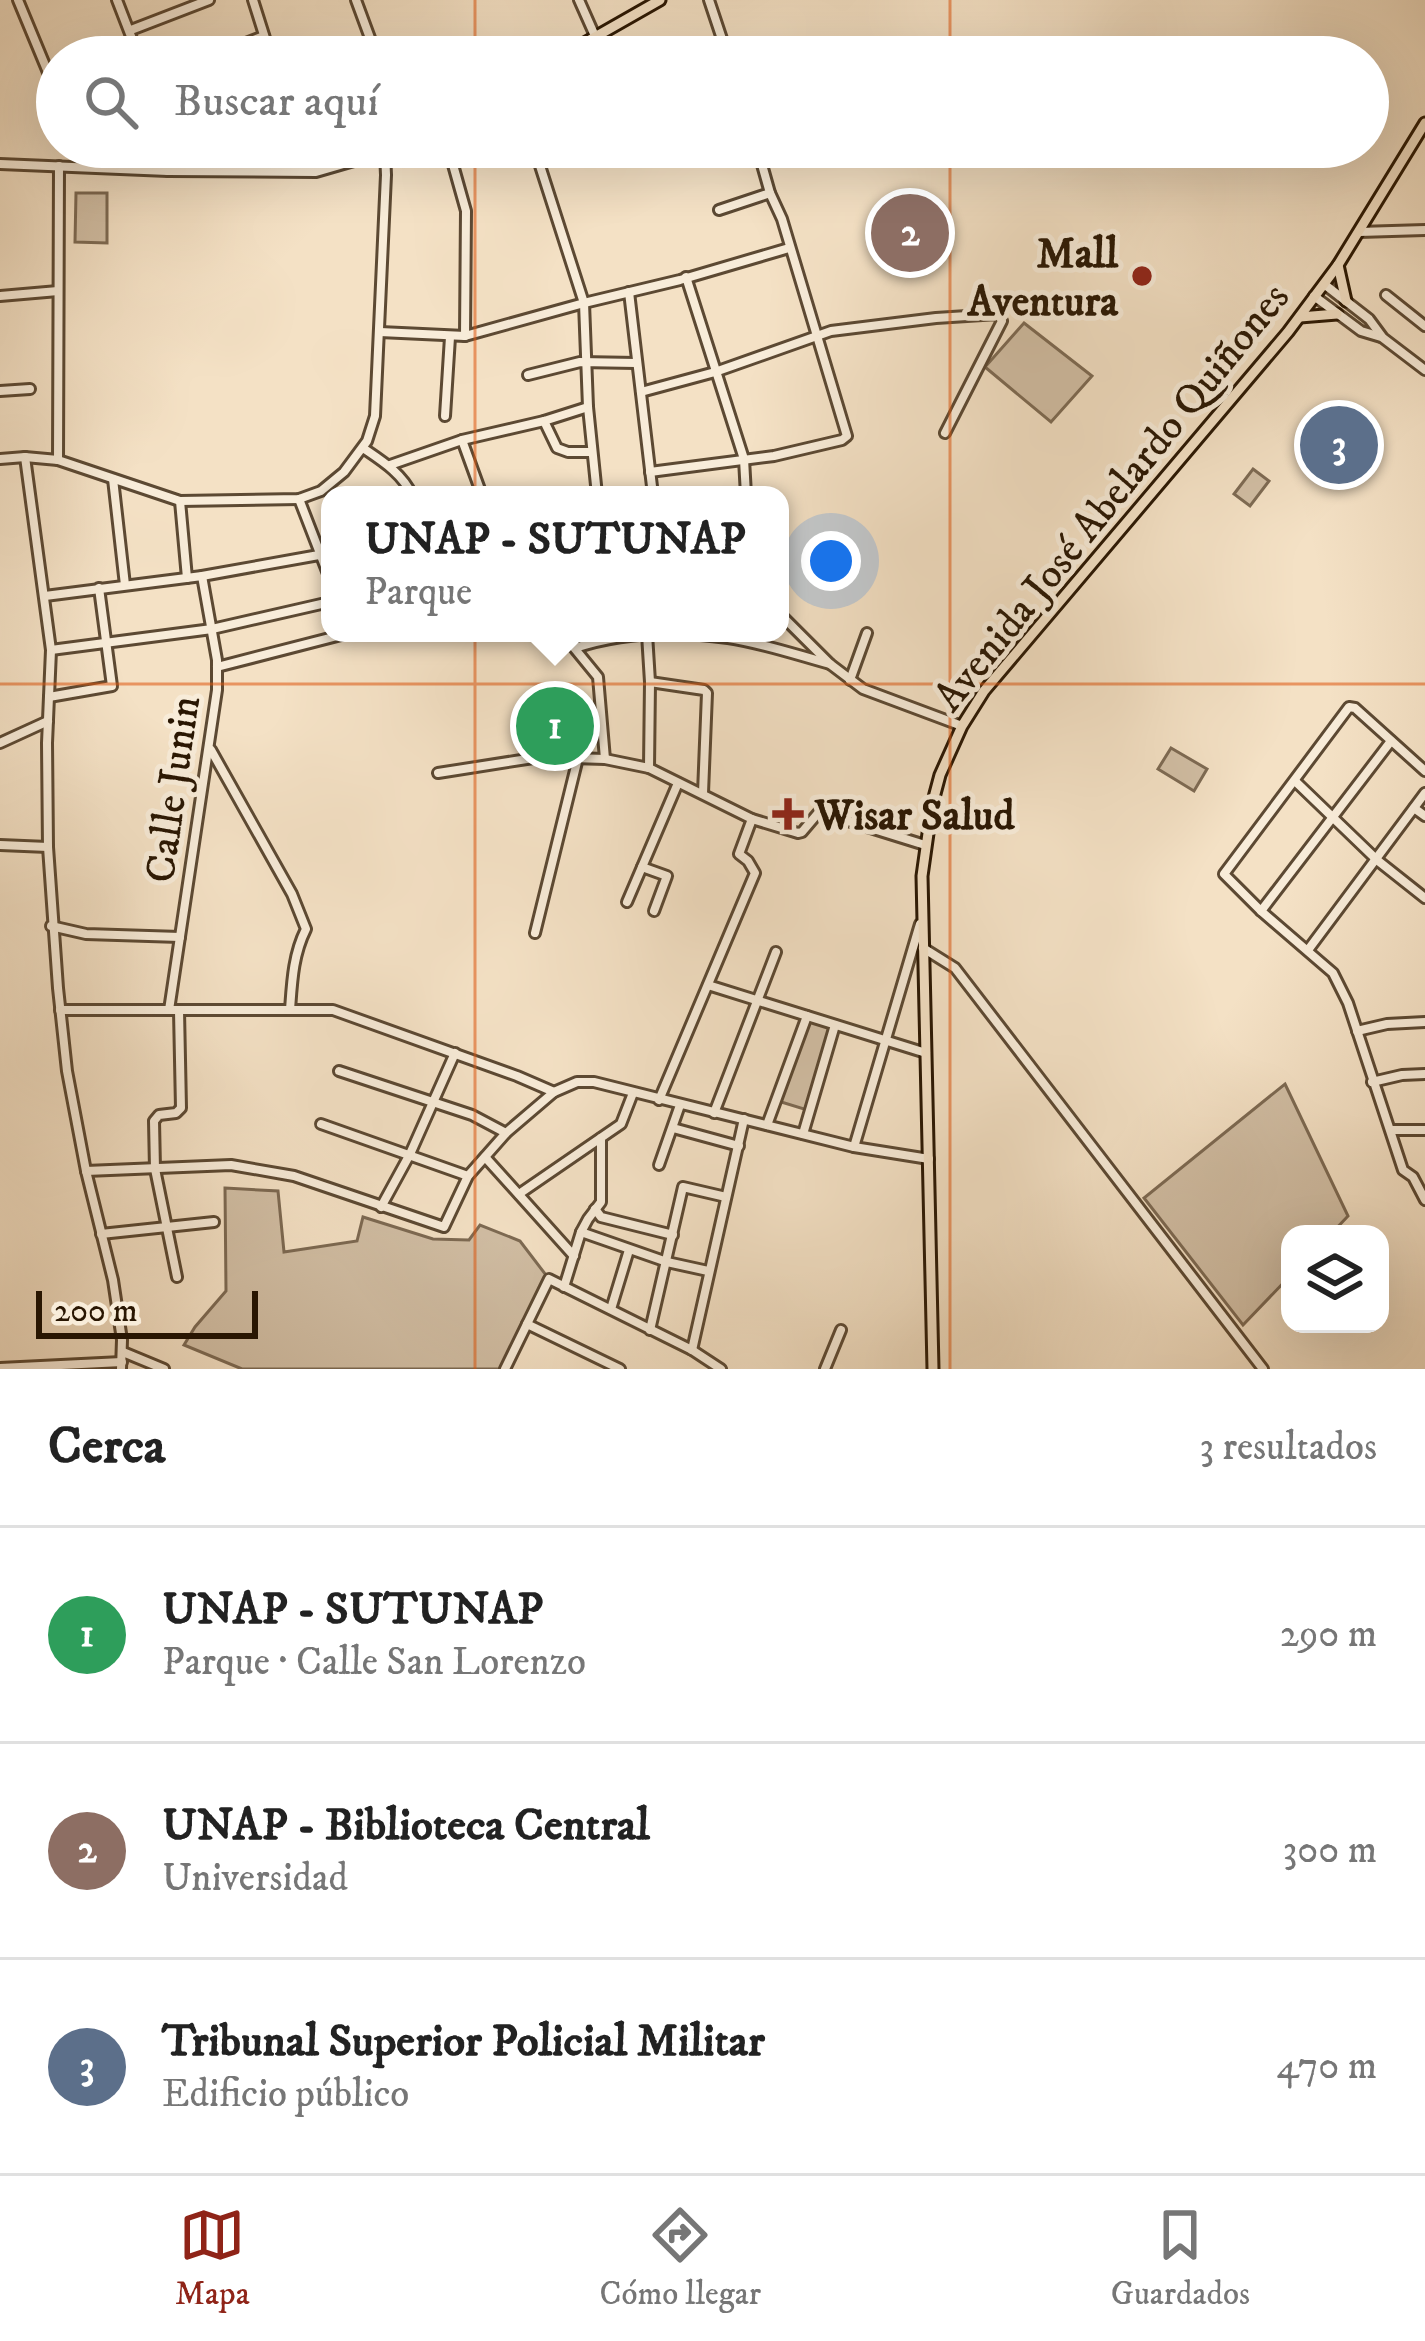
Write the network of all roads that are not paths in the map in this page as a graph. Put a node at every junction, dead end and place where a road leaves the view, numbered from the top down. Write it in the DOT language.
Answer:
graph roads {
  1 [pos="18,0"];
  2 [pos="117,0"];
  3 [pos="209,0"];
  4 [pos="253,0"];
  5 [pos="356,0"];
  6 [pos="579,0"];
  7 [pos="660,0"];
  8 [pos="710,0"];
  9 [pos="130,30"];
  10 [pos="132,36"];
  11 [pos="265,36"];
  12 [pos="369,36"];
  13 [pos="595,36"];
  14 [pos="721,36"];
  15 [pos="36,43"];
  16 [pos="1425,123"];
  17 [pos="0,164"];
  18 [pos="36,165"];
  19 [pos="59,168"];
  20 [pos="103,168"];
  21 [pos="168,168"];
  22 [pos="329,168"];
  23 [pos="389,168"];
  24 [pos="454,168"];
  25 [pos="541,168"];
  26 [pos="763,168"];
  27 [pos="168,171"];
  28 [pos="770,193"];
  29 [pos="718,210"];
  30 [pos="1425,230"];
  31 [pos="1359,232"];
  32 [pos="789,248"];
  33 [pos="1338,265"];
  34 [pos="686,277"];
  35 [pos="1324,284"];
  36 [pos="58,291"];
  37 [pos="629,292"];
  38 [pos="1386,295"];
  39 [pos="0,296"];
  40 [pos="1314,296"];
  41 [pos="1346,301"];
  42 [pos="584,303"];
  43 [pos="1337,314"];
  44 [pos="1300,316"];
  45 [pos="1425,326"];
  46 [pos="380,332"];
  47 [pos="465,336"];
  48 [pos="817,336"];
  49 [pos="450,338"];
  50 [pos="1383,338"];
  51 [pos="585,362"];
  52 [pos="636,363"];
  53 [pos="1425,370"];
  54 [pos="716,372"];
  55 [pos="528,375"];
  56 [pos="30,388"];
  57 [pos="0,392"];
  58 [pos="640,392"];
  59 [pos="588,407"];
  60 [pos="445,416"];
  61 [pos="544,421"];
  62 [pos="945,433"];
  63 [pos="462,440"];
  64 [pos="363,448"];
  65 [pos="592,452"];
  66 [pos="25,457"];
  67 [pos="0,459"];
  68 [pos="744,459"];
  69 [pos="58,460"];
  70 [pos="389,465"];
  71 [pos="650,472"];
  72 [pos="112,478"];
  73 [pos="327,486"];
  74 [pos="408,486"];
  75 [pos="479,486"];
  76 [pos="596,486"];
  77 [pos="652,486"];
  78 [pos="746,486"];
  79 [pos="321,491"];
  80 [pos="299,499"];
  81 [pos="180,501"];
  82 [pos="321,544"];
  83 [pos="321,555"];
  84 [pos="202,576"];
  85 [pos="187,578"];
  86 [pos="125,585"];
  87 [pos="99,588"];
  88 [pos="45,596"];
  89 [pos="321,604"];
  90 [pos="789,623"];
  91 [pos="212,629"];
  92 [pos="867,633"];
  93 [pos="321,640"];
  94 [pos="570,642"];
  95 [pos="596,642"];
  96 [pos="647,642"];
  97 [pos="753,642"];
  98 [pos="106,643"];
  99 [pos="575,648"];
  100 [pos="52,650"];
  101 [pos="830,664"];
  102 [pos="217,667"];
  103 [pos="850,680"];
  104 [pos="650,682"];
  105 [pos="49,697"];
  106 [pos="48,721"];
  107 [pos="962,726"];
  108 [pos="1391,740"];
  109 [pos="0,743"];
  110 [pos="210,748"];
  111 [pos="578,758"];
  112 [pos="605,759"];
  113 [pos="649,768"];
  114 [pos="1425,771"];
  115 [pos="438,773"];
  116 [pos="1295,781"];
  117 [pos="678,782"];
  118 [pos="703,793"];
  119 [pos="1425,793"];
  120 [pos="1414,808"];
  121 [pos="1425,816"];
  122 [pos="1334,817"];
  123 [pos="752,819"];
  124 [pos="0,845"];
  125 [pos="925,845"];
  126 [pos="48,848"];
  127 [pos="1377,860"];
  128 [pos="642,867"];
  129 [pos="1425,898"];
  130 [pos="627,902"];
  131 [pos="654,911"];
  132 [pos="1261,911"];
  133 [pos="922,916"];
  134 [pos="52,926"];
  135 [pos="535,933"];
  136 [pos="180,937"];
  137 [pos="923,949"];
  138 [pos="1308,950"];
  139 [pos="776,952"];
  140 [pos="709,985"];
  141 [pos="757,1000"];
  142 [pos="60,1010"];
  143 [pos="290,1010"];
  144 [pos="174,1011"];
  145 [pos="807,1016"];
  146 [pos="1425,1022"];
  147 [pos="836,1025"];
  148 [pos="1357,1031"];
  149 [pos="886,1041"];
  150 [pos="455,1053"];
  151 [pos="927,1054"];
  152 [pos="339,1072"];
  153 [pos="1425,1074"];
  154 [pos="1372,1082"];
  155 [pos="554,1092"];
  156 [pos="633,1094"];
  157 [pos="659,1100"];
  158 [pos="432,1102"];
  159 [pos="680,1105"];
  160 [pos="714,1113"];
  161 [pos="743,1119"];
  162 [pos="321,1124"];
  163 [pos="767,1125"];
  164 [pos="673,1128"];
  165 [pos="1391,1130"];
  166 [pos="1425,1130"];
  167 [pos="506,1133"];
  168 [pos="803,1134"];
  169 [pos="601,1138"];
  170 [pos="739,1146"];
  171 [pos="854,1147"];
  172 [pos="410,1154"];
  173 [pos="485,1157"];
  174 [pos="928,1159"];
  175 [pos="659,1165"];
  176 [pos="155,1169"];
  177 [pos="86,1171"];
  178 [pos="1425,1175"];
  179 [pos="468,1176"];
  180 [pos="1413,1178"];
  181 [pos="519,1194"];
  182 [pos="726,1197"];
  183 [pos="1425,1200"];
  184 [pos="381,1207"];
  185 [pos="595,1209"];
  186 [pos="214,1222"];
  187 [pos="168,1227"];
  188 [pos="581,1232"];
  189 [pos="101,1234"];
  190 [pos="673,1235"];
  191 [pos="629,1250"];
  192 [pos="574,1256"];
  193 [pos="667,1262"];
  194 [pos="708,1271"];
  195 [pos="177,1277"];
  196 [pos="564,1287"];
  197 [pos="611,1309"];
  198 [pos="527,1324"];
  199 [pos="650,1330"];
  200 [pos="841,1330"];
  201 [pos="692,1350"];
  202 [pos="122,1361"];
  203 [pos="0,1368"];
  204 [pos="164,1369"];
  205 [pos="505,1369"];
  206 [pos="620,1369"];
  207 [pos="721,1369"];
  208 [pos="825,1369"];
  209 [pos="933,1369"];
  210 [pos="1263,1369"];
  1 -- 15 [label="street"];
  2 -- 9 [label="street"];
  3 -- 9 [label="street"];
  4 -- 11 [label="street"];
  5 -- 12 [label="street"];
  6 -- 13 [label="street"];
  7 -- 13 [label="main road"];
  8 -- 14 [label="street"];
  9 -- 10 [label="street"];
  16 -- 31 [label="main road, Avenida José Abelardo Quiñones"];
  17 -- 18 [label="street"];
  19 -- 36 [label="street"];
  20 -- 27 [label="street"];
  21 -- 27 [label="street"];
  22 -- 27 [label="street"];
  23 -- 46 [label="street"];
  24 -- 47 [label="street"];
  25 -- 42 [label="street"];
  26 -- 28 [label="street"];
  28 -- 29 [label="street"];
  28 -- 32 [label="street"];
  30 -- 31 [label="street"];
  31 -- 33 [label="main road, Avenida José Abelardo Quiñones"];
  32 -- 34 [label="street"];
  32 -- 48 [label="street"];
  33 -- 35 [label="main road, Avenida José Abelardo Quiñones"];
  33 -- 41 [label="main road"];
  34 -- 37 [label="street"];
  34 -- 54 [label="street"];
  35 -- 40 [label="main road, Avenida José Abelardo Quiñones"];
  35 -- 41 [label="street"];
  36 -- 39 [label="street"];
  36 -- 69 [label="street"];
  37 -- 42 [label="street"];
  37 -- 52 [label="street"];
  38 -- 45 [label="street"];
  40 -- 43 [label="street"];
  40 -- 44 [label="main road, Avenida José Abelardo Quiñones"];
  41 -- 50 [label="street"];
  42 -- 47 [label="street"];
  42 -- 51 [label="street"];
  43 -- 44 [label="main road"];
  43 -- 50 [label="street"];
  44 -- 107 [label="main road, Avenida José Abelardo Quiñones"];
  46 -- 49 [label="street"];
  46 -- 64 [label="street"];
  47 -- 49 [label="street"];
  48 -- 54 [label="street"];
  48 -- 62 [label="street"];
  48 -- 68 [label="street"];
  49 -- 60 [label="street"];
  50 -- 53 [label="street"];
  51 -- 52 [label="street"];
  51 -- 55 [label="street"];
  51 -- 59 [label="street"];
  52 -- 58 [label="street"];
  54 -- 58 [label="street"];
  54 -- 68 [label="street"];
  56 -- 57 [label="street"];
  58 -- 71 [label="street"];
  59 -- 61 [label="street"];
  59 -- 65 [label="street"];
  61 -- 63 [label="street"];
  61 -- 65 [label="street"];
  63 -- 70 [label="street"];
  63 -- 75 [label="street"];
  64 -- 70 [label="street"];
  64 -- 73 [label="street"];
  65 -- 76 [label="street"];
  66 -- 67 [label="street"];
  66 -- 69 [label="street"];
  66 -- 88 [label="street"];
  68 -- 71 [label="street"];
  68 -- 78 [label="street"];
  69 -- 72 [label="street"];
  70 -- 74 [label="street"];
  71 -- 77 [label="street"];
  72 -- 81 [label="street"];
  72 -- 86 [label="street"];
  79 -- 80 [label="street"];
  80 -- 81 [label="street"];
  80 -- 82 [label="street"];
  81 -- 85 [label="street"];
  83 -- 84 [label="street"];
  84 -- 85 [label="street"];
  84 -- 91 [label="street, Calle Junin"];
  85 -- 86 [label="street"];
  86 -- 87 [label="street"];
  87 -- 88 [label="street"];
  87 -- 98 [label="street"];
  88 -- 100 [label="street"];
  89 -- 91 [label="street"];
  90 -- 101 [label="street"];
  91 -- 98 [label="street"];
  91 -- 102 [label="street, Calle Junin"];
  92 -- 103 [label="street"];
  93 -- 102 [label="street"];
  94 -- 99 [label="street"];
  95 -- 99 [label="street"];
  96 -- 104 [label="street"];
  97 -- 101 [label="street"];
  98 -- 100 [label="street"];
  98 -- 105 [label="street"];
  99 -- 112 [label="street"];
  100 -- 105 [label="street"];
  101 -- 103 [label="street"];
  102 -- 110 [label="street, Calle Junin"];
  103 -- 107 [label="street"];
  104 -- 113 [label="street"];
  104 -- 118 [label="street"];
  105 -- 106 [label="street"];
  106 -- 109 [label="street"];
  106 -- 126 [label="street"];
  107 -- 125 [label="main road, Avenida José Abelardo Quiñones"];
  108 -- 114 [label="street"];
  108 -- 116 [label="street"];
  108 -- 122 [label="street"];
  110 -- 136 [label="street, Calle Junin"];
  110 -- 143 [label="street"];
  111 -- 112 [label="street"];
  111 -- 115 [label="street"];
  111 -- 135 [label="street"];
  112 -- 113 [label="street"];
  113 -- 117 [label="street"];
  116 -- 122 [label="street"];
  116 -- 132 [label="street"];
  117 -- 118 [label="street"];
  117 -- 128 [label="street"];
  118 -- 123 [label="street"];
  119 -- 120 [label="street"];
  120 -- 121 [label="street"];
  120 -- 127 [label="street"];
  122 -- 127 [label="street"];
  122 -- 132 [label="street"];
  123 -- 125 [label="street"];
  123 -- 140 [label="street"];
  124 -- 126 [label="street"];
  125 -- 133 [label="main road, Avenida José Abelardo Quiñones"];
  126 -- 134 [label="street"];
  127 -- 129 [label="street"];
  127 -- 138 [label="street"];
  128 -- 130 [label="street"];
  128 -- 131 [label="street"];
  132 -- 138 [label="street"];
  133 -- 137 [label="main road, Avenida José Abelardo Quiñones"];
  133 -- 149 [label="street"];
  134 -- 136 [label="street"];
  134 -- 142 [label="street"];
  136 -- 144 [label="street, Calle Junin"];
  137 -- 151 [label="main road, Avenida José Abelardo Quiñones"];
  137 -- 210 [label="street"];
  138 -- 148 [label="street"];
  139 -- 141 [label="street"];
  140 -- 141 [label="street"];
  140 -- 157 [label="street"];
  141 -- 145 [label="street"];
  141 -- 160 [label="street"];
  142 -- 144 [label="street"];
  142 -- 177 [label="street"];
  143 -- 144 [label="street"];
  143 -- 150 [label="street"];
  144 -- 176 [label="street, Calle Junin"];
  145 -- 147 [label="street"];
  145 -- 163 [label="street"];
  146 -- 148 [label="street"];
  147 -- 149 [label="street"];
  147 -- 168 [label="street"];
  148 -- 154 [label="street"];
  149 -- 151 [label="street"];
  149 -- 171 [label="street"];
  150 -- 155 [label="street"];
  150 -- 158 [label="street"];
  151 -- 174 [label="main road, Avenida José Abelardo Quiñones"];
  152 -- 158 [label="street"];
  153 -- 154 [label="street"];
  154 -- 165 [label="street"];
  155 -- 156 [label="street"];
  155 -- 167 [label="street"];
  156 -- 157 [label="street"];
  156 -- 169 [label="street"];
  157 -- 159 [label="street"];
  158 -- 167 [label="street"];
  158 -- 172 [label="street"];
  159 -- 160 [label="street"];
  159 -- 164 [label="street"];
  160 -- 161 [label="street"];
  161 -- 163 [label="street"];
  161 -- 170 [label="street"];
  162 -- 172 [label="street"];
  163 -- 168 [label="street"];
  164 -- 170 [label="street"];
  164 -- 175 [label="street"];
  165 -- 166 [label="street"];
  165 -- 180 [label="street"];
  167 -- 173 [label="street"];
  168 -- 171 [label="street"];
  169 -- 181 [label="street"];
  169 -- 185 [label="street"];
  170 -- 182 [label="street"];
  171 -- 174 [label="street"];
  172 -- 179 [label="street"];
  172 -- 184 [label="street"];
  173 -- 179 [label="street"];
  173 -- 181 [label="street"];
  174 -- 209 [label="main road, Avenida José Abelardo Quiñones"];
  176 -- 177 [label="street"];
  176 -- 184 [label="street"];
  176 -- 187 [label="street"];
  177 -- 189 [label="street"];
  178 -- 180 [label="street"];
  179 -- 184 [label="street"];
  180 -- 183 [label="street"];
  181 -- 192 [label="street"];
  182 -- 190 [label="street"];
  182 -- 194 [label="street"];
  185 -- 188 [label="street"];
  185 -- 190 [label="street"];
  186 -- 187 [label="street"];
  187 -- 189 [label="street"];
  187 -- 195 [label="street"];
  188 -- 191 [label="street"];
  188 -- 192 [label="street"];
  189 -- 202 [label="street"];
  190 -- 193 [label="street"];
  191 -- 193 [label="street"];
  191 -- 197 [label="street"];
  192 -- 196 [label="street"];
  193 -- 194 [label="street"];
  193 -- 199 [label="street"];
  194 -- 201 [label="street"];
  196 -- 197 [label="street"];
  196 -- 198 [label="street"];
  197 -- 199 [label="street"];
  198 -- 205 [label="street"];
  198 -- 206 [label="street"];
  199 -- 201 [label="street"];
  200 -- 208 [label="street"];
  201 -- 207 [label="street"];
  202 -- 203 [label="street"];
  202 -- 204 [label="street"];
}
